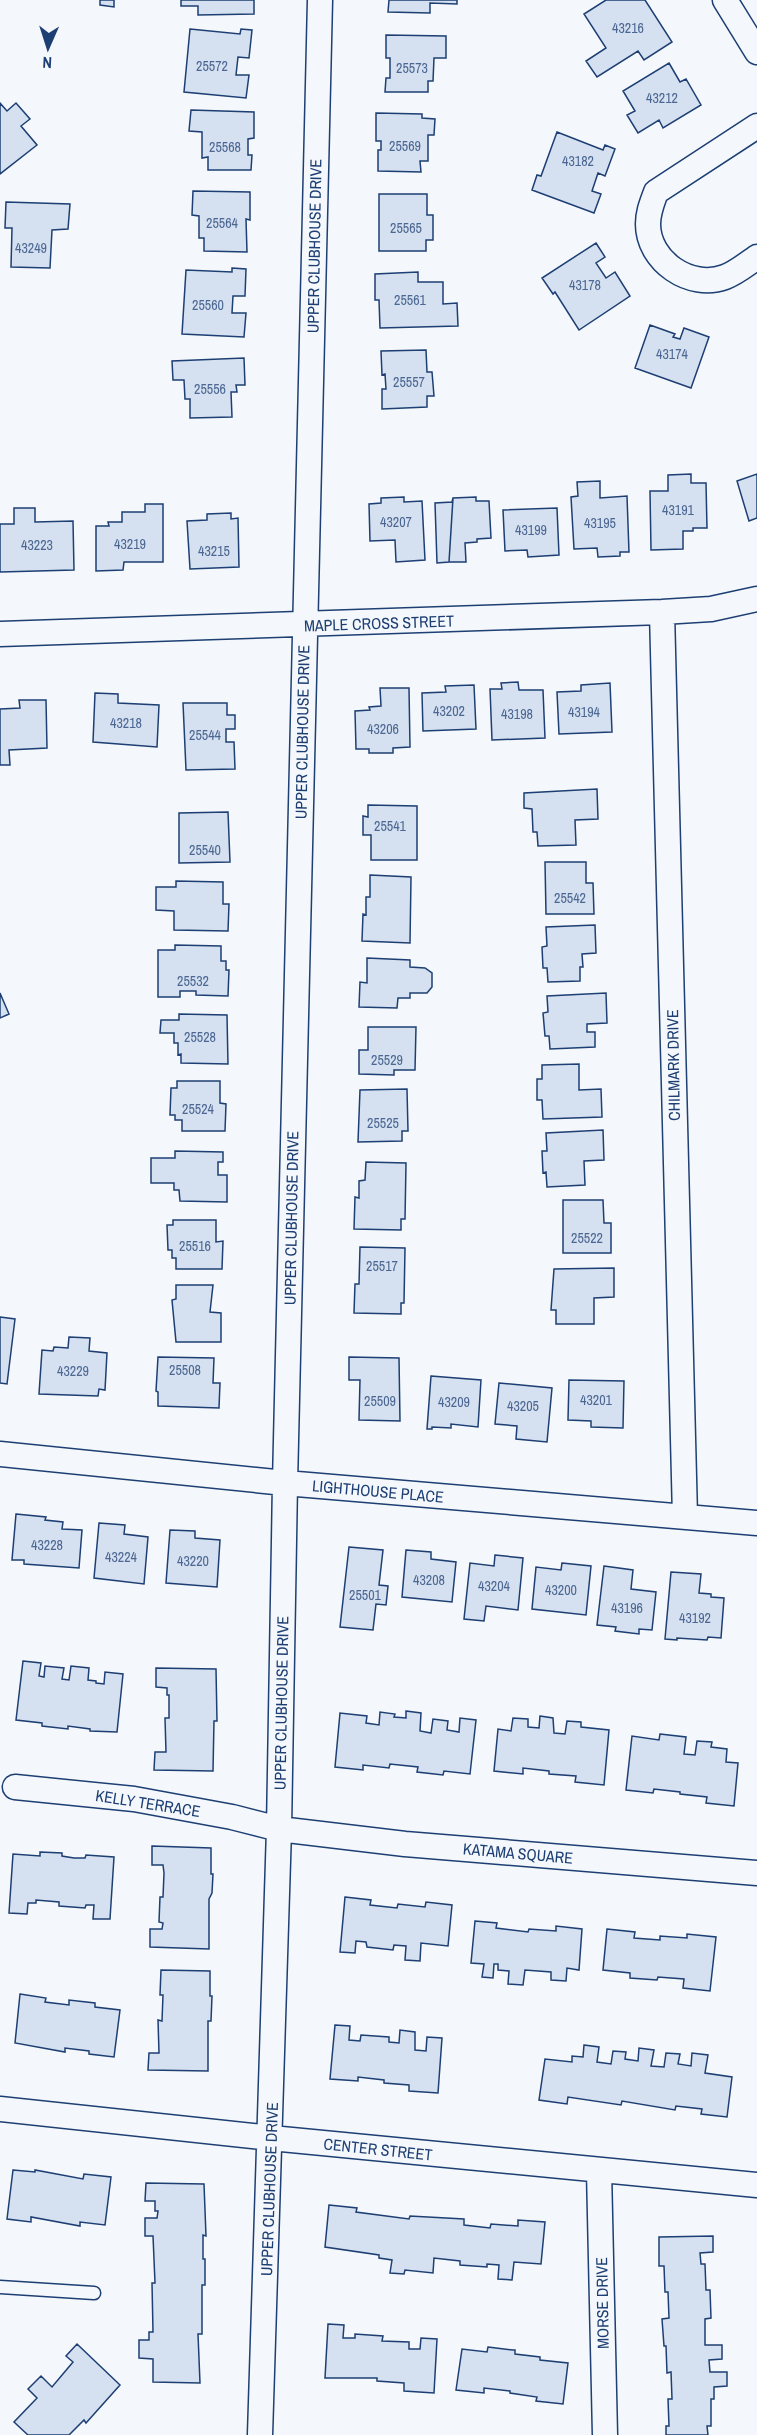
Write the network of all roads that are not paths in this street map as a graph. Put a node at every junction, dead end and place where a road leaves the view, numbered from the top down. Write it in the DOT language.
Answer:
graph roads {
  1 [pos="320,0"];
  2 [pos="725,0"];
  3 [pos="757,52"];
  4 [pos="757,126"];
  5 [pos="757,257"];
  6 [pos="757,599"];
  7 [pos="662,612"];
  8 [pos="304,625"];
  9 [pos="0,634"];
  10 [pos="0,1454"];
  11 [pos="285,1483"];
  12 [pos="685,1517"];
  13 [pos="757,1523"];
  14 [pos="15,1787"];
  15 [pos="279,1829"];
  16 [pos="757,1873"];
  17 [pos="0,2109"];
  18 [pos="271,2138"];
  19 [pos="599,2171"];
  20 [pos="757,2185"];
  21 [pos="0,2287"];
  22 [pos="94,2293"];
  23 [pos="260,2435"];
  24 [pos="605,2435"];
  1 -- 8 [label="street, UPPER CLUBHOUSE DRIVE"];
  2 -- 3 [label="street"];
  4 -- 5 [label="street"];
  6 -- 7 [label="street, MAPLE CROSS STREET"];
  7 -- 8 [label="street, MAPLE CROSS STREET"];
  7 -- 12 [label="street, CHILMARK DRIVE"];
  8 -- 9 [label="street, MAPLE CROSS STREET"];
  8 -- 11 [label="street, UPPER CLUBHOUSE DRIVE"];
  10 -- 11 [label="street, LIGHTHOUSE PLACE"];
  11 -- 12 [label="street, LIGHTHOUSE PLACE"];
  11 -- 15 [label="street, UPPER CLUBHOUSE DRIVE"];
  12 -- 13 [label="street, LIGHTHOUSE PLACE"];
  14 -- 15 [label="street, KELLY TERRACE"];
  15 -- 16 [label="street, KATAMA SQUARE"];
  15 -- 18 [label="street, UPPER CLUBHOUSE DRIVE"];
  17 -- 18 [label="street, CENTER STREET"];
  18 -- 19 [label="street, CENTER STREET"];
  18 -- 23 [label="street, UPPER CLUBHOUSE DRIVE"];
  19 -- 20 [label="street, CENTER STREET"];
  19 -- 24 [label="street, MORSE DRIVE"];
  21 -- 22 [label="lane"];
}
